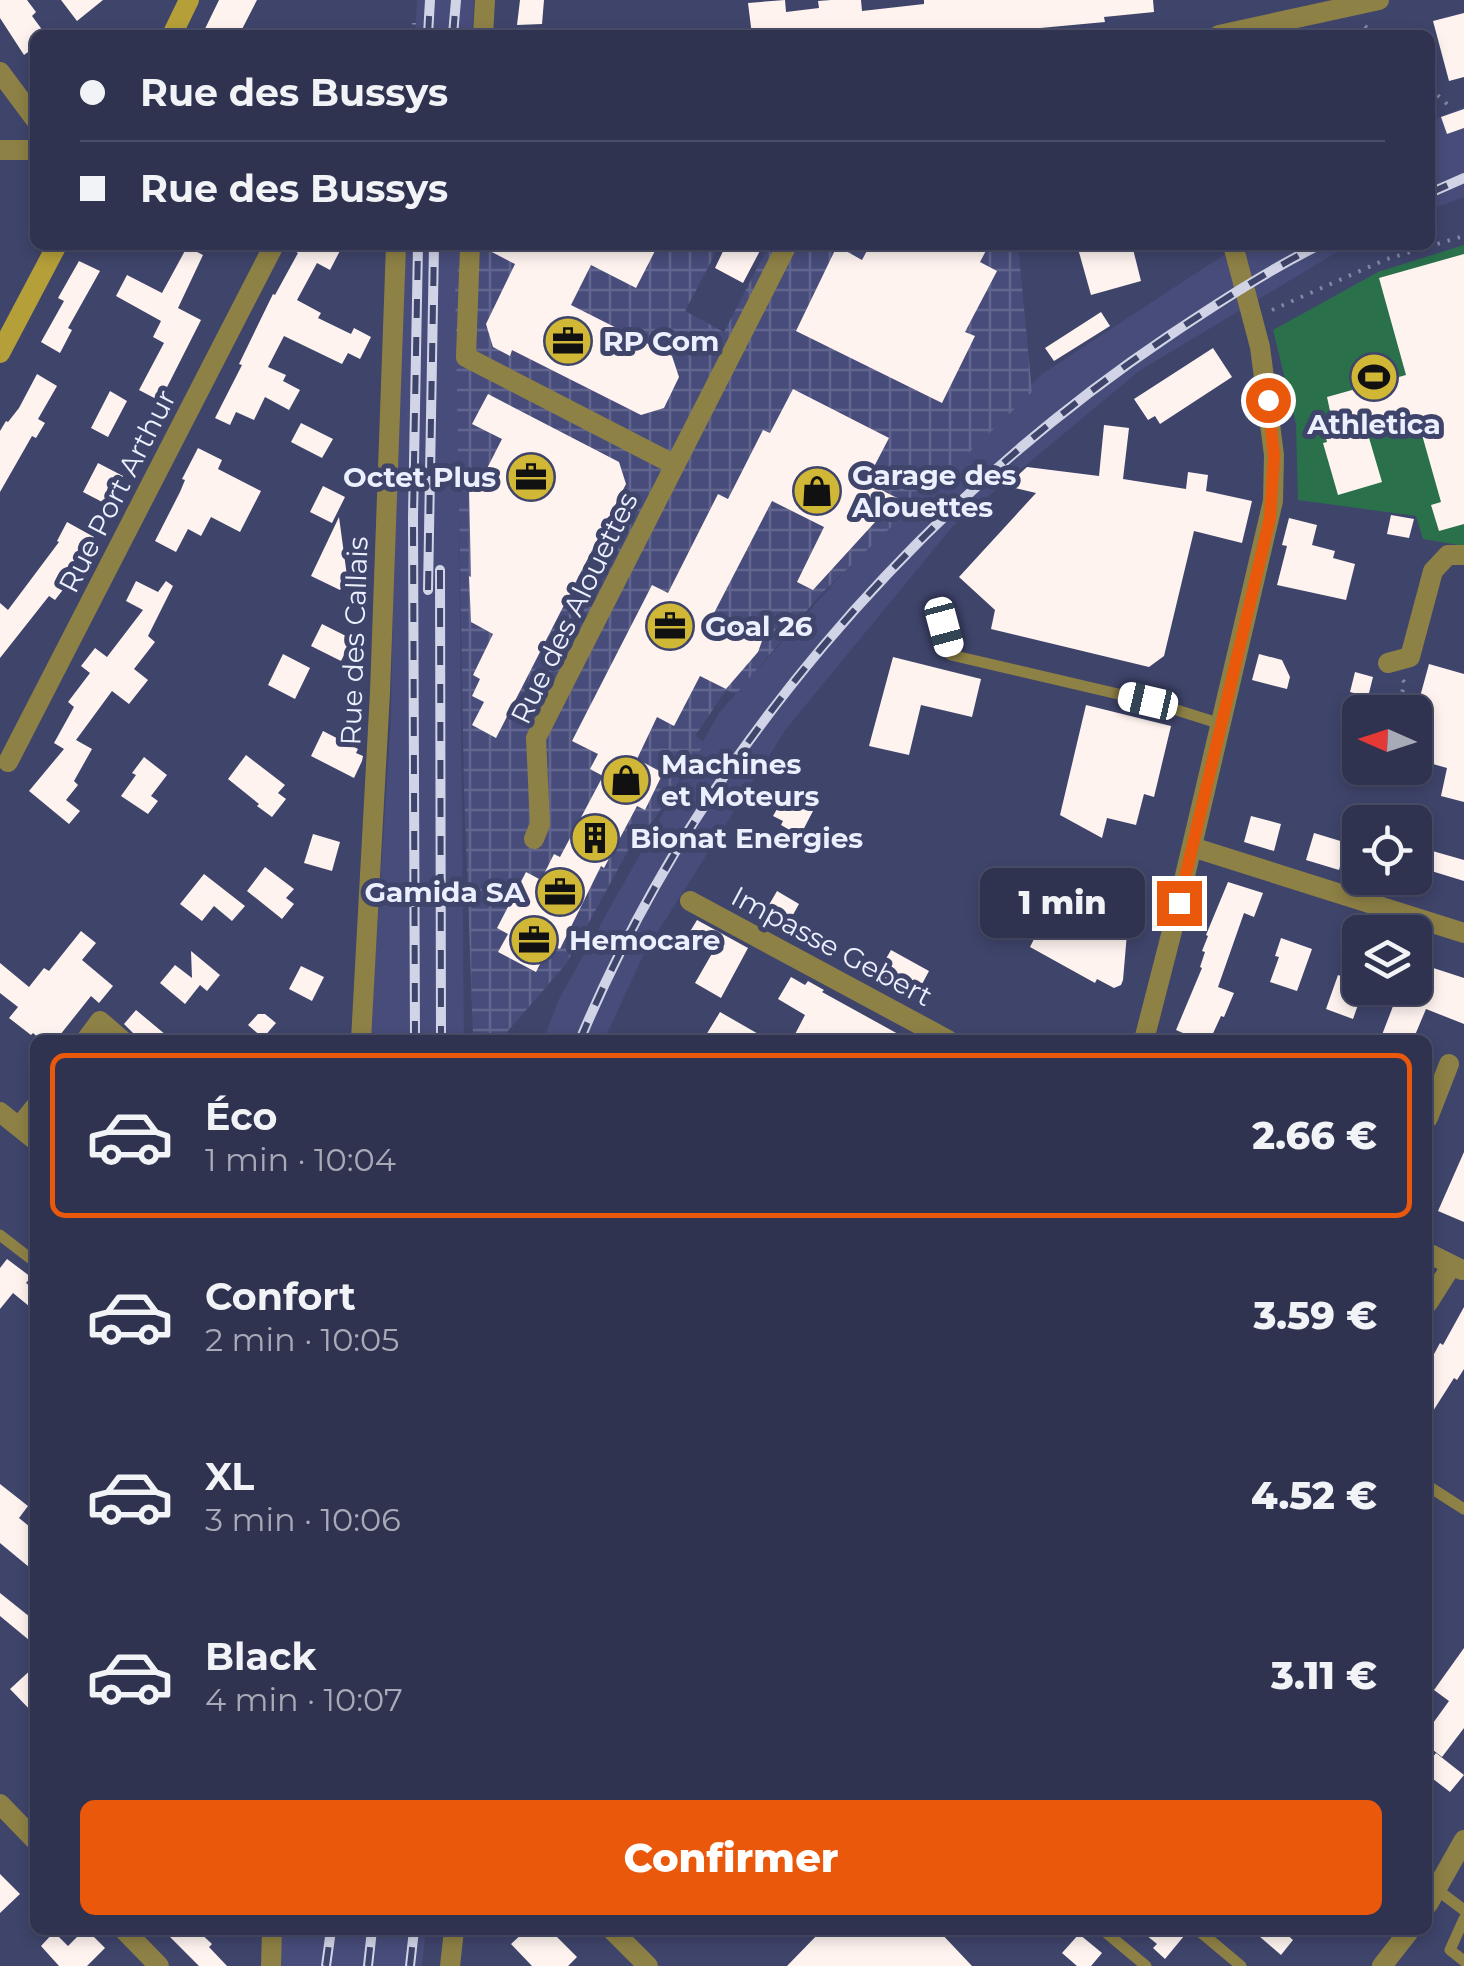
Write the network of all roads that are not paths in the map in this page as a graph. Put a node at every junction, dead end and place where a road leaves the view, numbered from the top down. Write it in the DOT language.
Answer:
graph roads {
  1 [pos="188,0"];
  2 [pos="485,0"];
  3 [pos="1379,0"];
  4 [pos="174,30"];
  5 [pos="483,30"];
  6 [pos="1242,30"];
  7 [pos="0,72"];
  8 [pos="30,112"];
  9 [pos="0,150"];
  10 [pos="30,150"];
  11 [pos="53,250"];
  12 [pos="271,250"];
  13 [pos="396,250"];
  14 [pos="470,250"];
  15 [pos="785,250"];
  16 [pos="1234,250"];
  17 [pos="0,352"];
  18 [pos="676,465"];
  19 [pos="1464,555"];
  20 [pos="944,627"];
  21 [pos="1388,663"];
  22 [pos="1221,724"];
  23 [pos="8,762"];
  24 [pos="534,839"];
  25 [pos="1192,847"];
  26 [pos="690,901"];
  27 [pos="1464,933"];
  28 [pos="90,1035"];
  29 [pos="116,1035"];
  30 [pos="361,1035"];
  31 [pos="939,1035"];
  32 [pos="1145,1035"];
  33 [pos="1449,1064"];
  34 [pos="1432,1108"];
  35 [pos="0,1112"];
  36 [pos="27,1134"];
  37 [pos="0,1235"];
  38 [pos="1432,1255"];
  39 [pos="30,1258"];
  40 [pos="1458,1268"];
  41 [pos="1432,1298"];
  42 [pos="1432,1489"];
  43 [pos="1464,1509"];
  44 [pos="0,1804"];
  45 [pos="30,1835"];
  46 [pos="1464,1840"];
  47 [pos="1432,1896"];
  48 [pos="1464,1910"];
  49 [pos="1464,1920"];
  50 [pos="129,1935"];
  51 [pos="272,1935"];
  52 [pos="453,1935"];
  53 [pos="617,1935"];
  54 [pos="1108,1935"];
  55 [pos="1204,1935"];
  56 [pos="1406,1935"];
  57 [pos="1464,1961"];
  58 [pos="159,1966"];
  59 [pos="271,1966"];
  60 [pos="450,1966"];
  61 [pos="648,1966"];
  62 [pos="1146,1966"];
  63 [pos="1242,1966"];
  64 [pos="1382,1966"];
  1 -- 4 [label="street"];
  2 -- 5 [label="street"];
  3 -- 6 [label="street"];
  7 -- 8 [label="street"];
  9 -- 10 [label="street"];
  11 -- 17 [label="street"];
  12 -- 23 [label="street, Rue Port Arthur"];
  13 -- 30 [label="street, Rue des Callais"];
  14 -- 18 [label="street"];
  15 -- 18 [label="street, Rue des Alouettes"];
  16 -- 22 [label="street"];
  18 -- 24 [label="street, Rue des Alouettes"];
  19 -- 21 [label="street"];
  20 -- 22 [label="lane"];
  22 -- 25 [label="street"];
  25 -- 27 [label="street"];
  25 -- 32 [label="street"];
  26 -- 31 [label="street, Impasse Gebert"];
  28 -- 29 [label="street"];
  33 -- 34 [label="street"];
  35 -- 36 [label="street"];
  37 -- 39 [label="lane"];
  38 -- 40 [label="street"];
  40 -- 41 [label="street"];
  42 -- 43 [label="lane"];
  44 -- 45 [label="street"];
  46 -- 47 [label="street"];
  47 -- 48 [label="lane"];
  49 -- 57 [label="lane"];
  50 -- 58 [label="street"];
  51 -- 59 [label="street"];
  52 -- 60 [label="street"];
  53 -- 61 [label="street"];
  54 -- 62 [label="lane"];
  55 -- 63 [label="lane"];
  56 -- 64 [label="street"];
}
